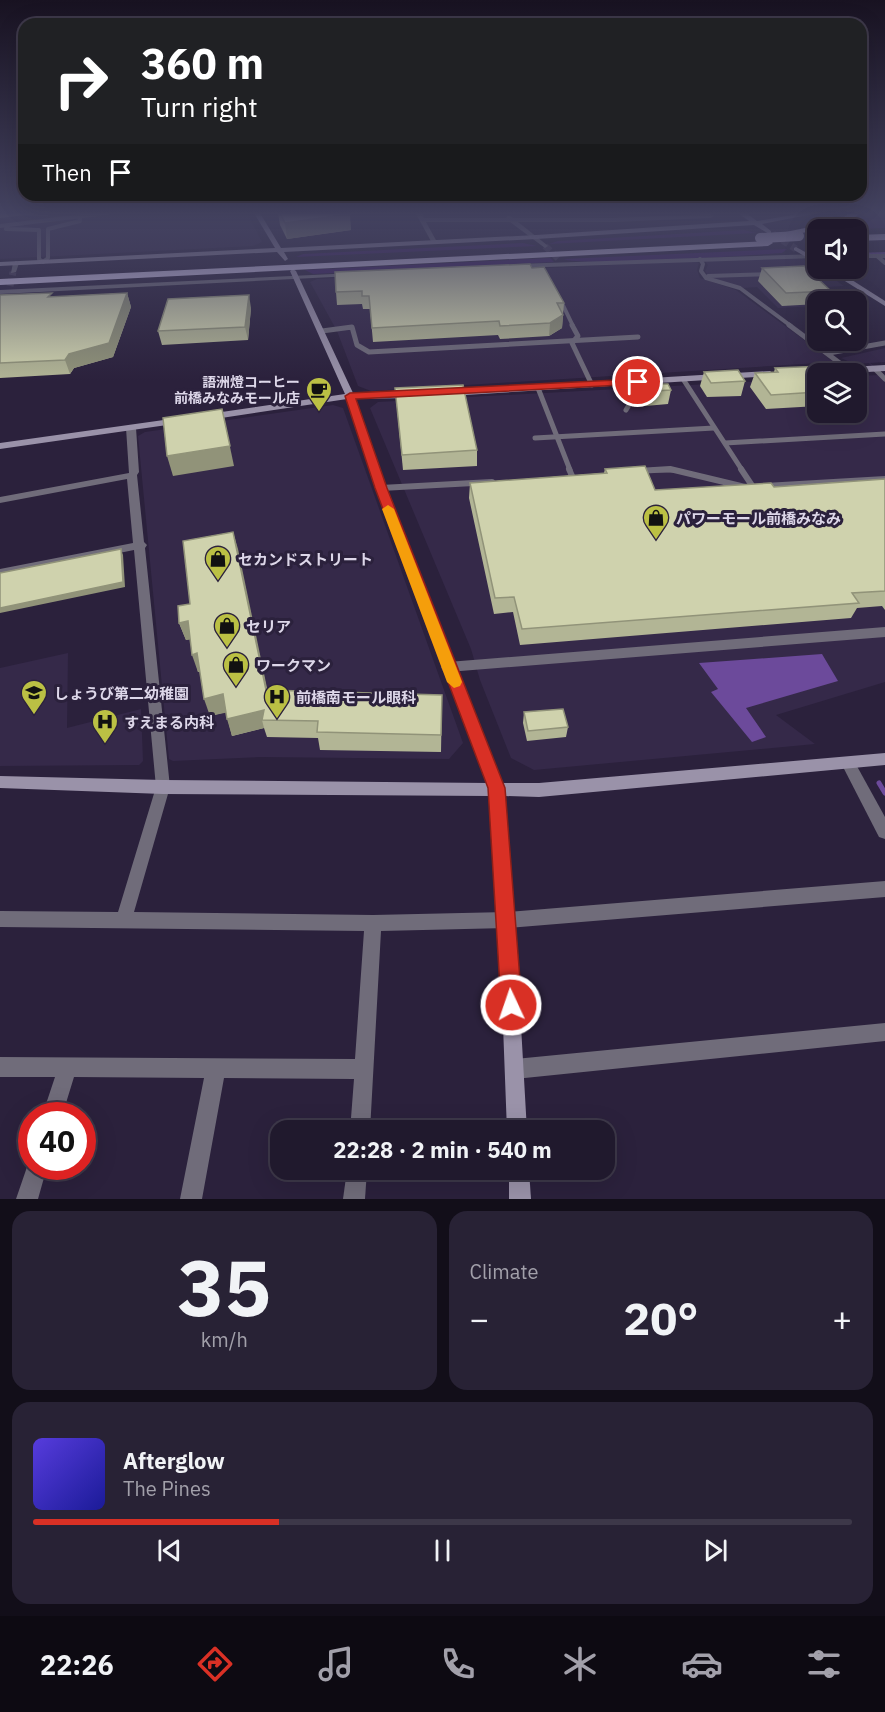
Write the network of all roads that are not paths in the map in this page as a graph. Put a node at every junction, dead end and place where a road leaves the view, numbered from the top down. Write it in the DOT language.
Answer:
graph roads {
  1 [pos="14,269"];
  2 [pos="141,269"];
  3 [pos="319,269"];
  4 [pos="536,269"];
  5 [pos="702,269"];
  6 [pos="807,271"];
  7 [pos="13,272"];
  8 [pos="796,272"];
  9 [pos="538,273"];
  10 [pos="773,273"];
  11 [pos="295,274"];
  12 [pos="364,274"];
  13 [pos="0,276"];
  14 [pos="704,276"];
  15 [pos="844,279"];
  16 [pos="5,288"];
  17 [pos="558,295"];
  18 [pos="885,304"];
  19 [pos="322,331"];
  20 [pos="638,337"];
  21 [pos="573,341"];
  22 [pos="885,343"];
  23 [pos="829,353"];
  24 [pos="841,363"];
  25 [pos="880,368"];
  26 [pos="804,373"];
  27 [pos="807,373"];
  28 [pos="781,374"];
  29 [pos="683,379"];
  30 [pos="885,379"];
  31 [pos="592,385"];
  32 [pos="538,388"];
  33 [pos="438,393"];
  34 [pos="426,394"];
  35 [pos="650,394"];
  36 [pos="350,396"];
  37 [pos="626,410"];
  38 [pos="198,418"];
  39 [pos="187,420"];
  40 [pos="131,428"];
  41 [pos="714,428"];
  42 [pos="885,434"];
  43 [pos="557,436"];
  44 [pos="535,438"];
  45 [pos="725,443"];
  46 [pos="0,446"];
  47 [pos="632,471"];
  48 [pos="132,475"];
  49 [pos="584,475"];
  50 [pos="572,476"];
  51 [pos="561,477"];
  52 [pos="885,479"];
  53 [pos="504,481"];
  54 [pos="753,487"];
  55 [pos="381,488"];
  56 [pos="0,500"];
  57 [pos="141,545"];
  58 [pos="0,573"];
  59 [pos="885,632"];
  60 [pos="448,667"];
  61 [pos="885,759"];
  62 [pos="848,763"];
  63 [pos="0,782"];
  64 [pos="163,787"];
  65 [pos="496,788"];
  66 [pos="885,832"];
  67 [pos="885,889"];
  68 [pos="0,919"];
  69 [pos="124,919"];
  70 [pos="507,920"];
  71 [pos="373,923"];
  72 [pos="885,1032"];
  73 [pos="0,1067"];
  74 [pos="68,1067"];
  75 [pos="216,1068"];
  76 [pos="365,1069"];
  77 [pos="515,1069"];
  78 [pos="57,1102"];
  79 [pos="361,1120"];
  80 [pos="517,1120"];
  81 [pos="33,1180"];
  82 [pos="356,1180"];
  83 [pos="519,1180"];
  84 [pos="27,1199"];
  85 [pos="191,1199"];
  86 [pos="354,1199"];
  87 [pos="520,1199"];
  1 -- 7 [label="street"];
  2 -- 13 [label="highway"];
  3 -- 16 [label="highway"];
  4 -- 9 [label="lane"];
  5 -- 14 [label="lane"];
  6 -- 8 [label="lane"];
  10 -- 14 [label="lane"];
  11 -- 12 [label="street"];
  11 -- 16 [label="street"];
  11 -- 19 [label="street"];
  14 -- 23 [label="lane"];
  15 -- 18 [label="street"];
  17 -- 21 [label="lane"];
  19 -- 21 [label="lane"];
  19 -- 36 [label="street"];
  20 -- 21 [label="lane"];
  21 -- 31 [label="lane"];
  22 -- 23 [label="lane"];
  23 -- 24 [label="lane"];
  25 -- 30 [label="lane"];
  26 -- 27 [label="street"];
  28 -- 29 [label="street"];
  29 -- 31 [label="street"];
  29 -- 41 [label="lane"];
  31 -- 32 [label="street"];
  32 -- 33 [label="street"];
  32 -- 43 [label="lane"];
  34 -- 36 [label="street"];
  35 -- 37 [label="lane"];
  36 -- 38 [label="street"];
  36 -- 55 [label="street"];
  39 -- 40 [label="street"];
  40 -- 46 [label="street"];
  40 -- 48 [label="street"];
  41 -- 43 [label="lane"];
  41 -- 45 [label="lane"];
  42 -- 45 [label="lane"];
  43 -- 44 [label="lane"];
  43 -- 50 [label="lane"];
  45 -- 54 [label="lane"];
  47 -- 54 [label="lane"];
  48 -- 56 [label="street"];
  48 -- 57 [label="street"];
  49 -- 50 [label="lane"];
  50 -- 51 [label="lane"];
  52 -- 54 [label="lane"];
  53 -- 55 [label="lane"];
  55 -- 60 [label="street"];
  57 -- 58 [label="street"];
  57 -- 64 [label="street"];
  59 -- 60 [label="street"];
  60 -- 65 [label="street"];
  61 -- 62 [label="street"];
  62 -- 65 [label="street"];
  62 -- 66 [label="street"];
  63 -- 64 [label="street"];
  64 -- 65 [label="street"];
  64 -- 69 [label="street"];
  65 -- 70 [label="street"];
  67 -- 70 [label="street"];
  68 -- 69 [label="street"];
  69 -- 71 [label="street"];
  70 -- 71 [label="street"];
  70 -- 77 [label="street"];
  71 -- 76 [label="street"];
  72 -- 77 [label="street"];
  73 -- 74 [label="street"];
  74 -- 75 [label="street"];
  74 -- 78 [label="street"];
  75 -- 76 [label="street"];
  75 -- 85 [label="street"];
  76 -- 79 [label="street"];
  77 -- 80 [label="street"];
  81 -- 84 [label="street"];
  82 -- 86 [label="street"];
  83 -- 87 [label="street"];
}
